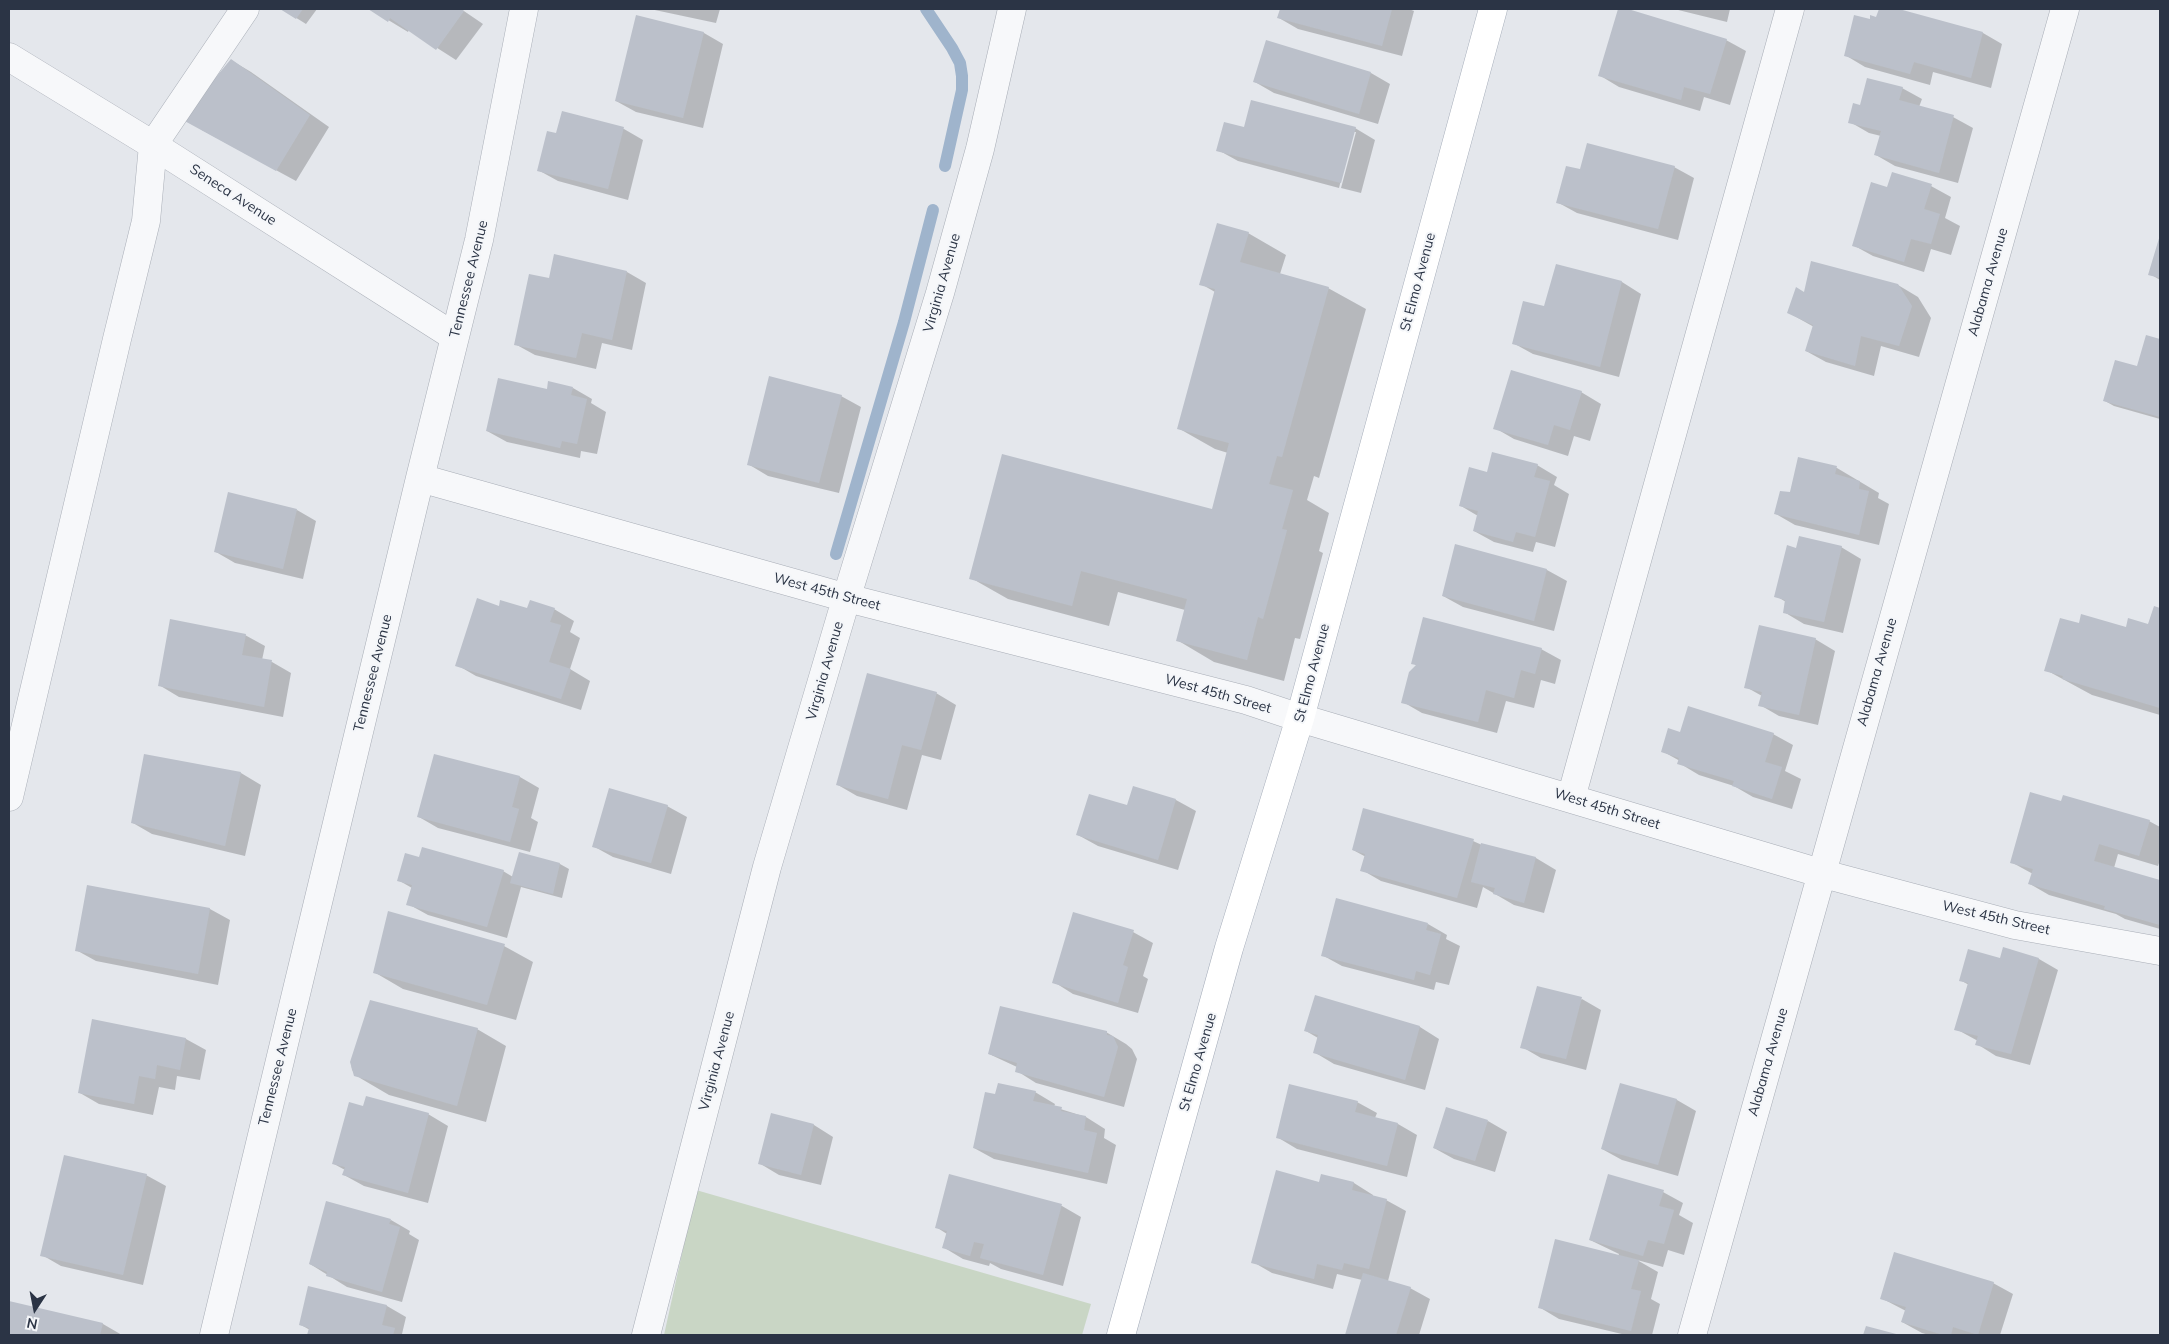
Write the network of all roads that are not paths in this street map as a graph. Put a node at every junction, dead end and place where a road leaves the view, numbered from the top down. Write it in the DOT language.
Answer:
graph roads {
  1 [pos="245,9"];
  2 [pos="524,9"];
  3 [pos="1012,9"];
  4 [pos="1494,9"];
  5 [pos="1790,9"];
  6 [pos="2065,9"];
  7 [pos="9,57"];
  8 [pos="153,145"];
  9 [pos="455,337"];
  10 [pos="420,478"];
  11 [pos="846,598"];
  12 [pos="1300,718"];
  13 [pos="9,797"];
  14 [pos="1571,798"];
  15 [pos="1820,874"];
  16 [pos="2160,951"];
  17 [pos="214,1335"];
  18 [pos="646,1335"];
  19 [pos="1121,1335"];
  20 [pos="1692,1335"];
  1 -- 8 [label="street"];
  2 -- 9 [label="street, Tennessee Avenue"];
  3 -- 11 [label="street, Virginia Avenue"];
  4 -- 12 [label="main road, St Elmo Avenue"];
  5 -- 14 [label="street"];
  6 -- 15 [label="street, Alabama Avenue"];
  7 -- 8 [label="street, Seneca Avenue"];
  8 -- 9 [label="street, Seneca Avenue"];
  8 -- 13 [label="street"];
  9 -- 10 [label="street, Tennessee Avenue"];
  10 -- 11 [label="street, West 45th Street"];
  10 -- 17 [label="street, Tennessee Avenue"];
  11 -- 12 [label="street, West 45th Street"];
  11 -- 18 [label="street, Virginia Avenue"];
  12 -- 14 [label="street, West 45th Street"];
  12 -- 19 [label="main road, St Elmo Avenue"];
  14 -- 15 [label="street, West 45th Street"];
  15 -- 16 [label="street, West 45th Street"];
  15 -- 20 [label="street, Alabama Avenue"];
}
